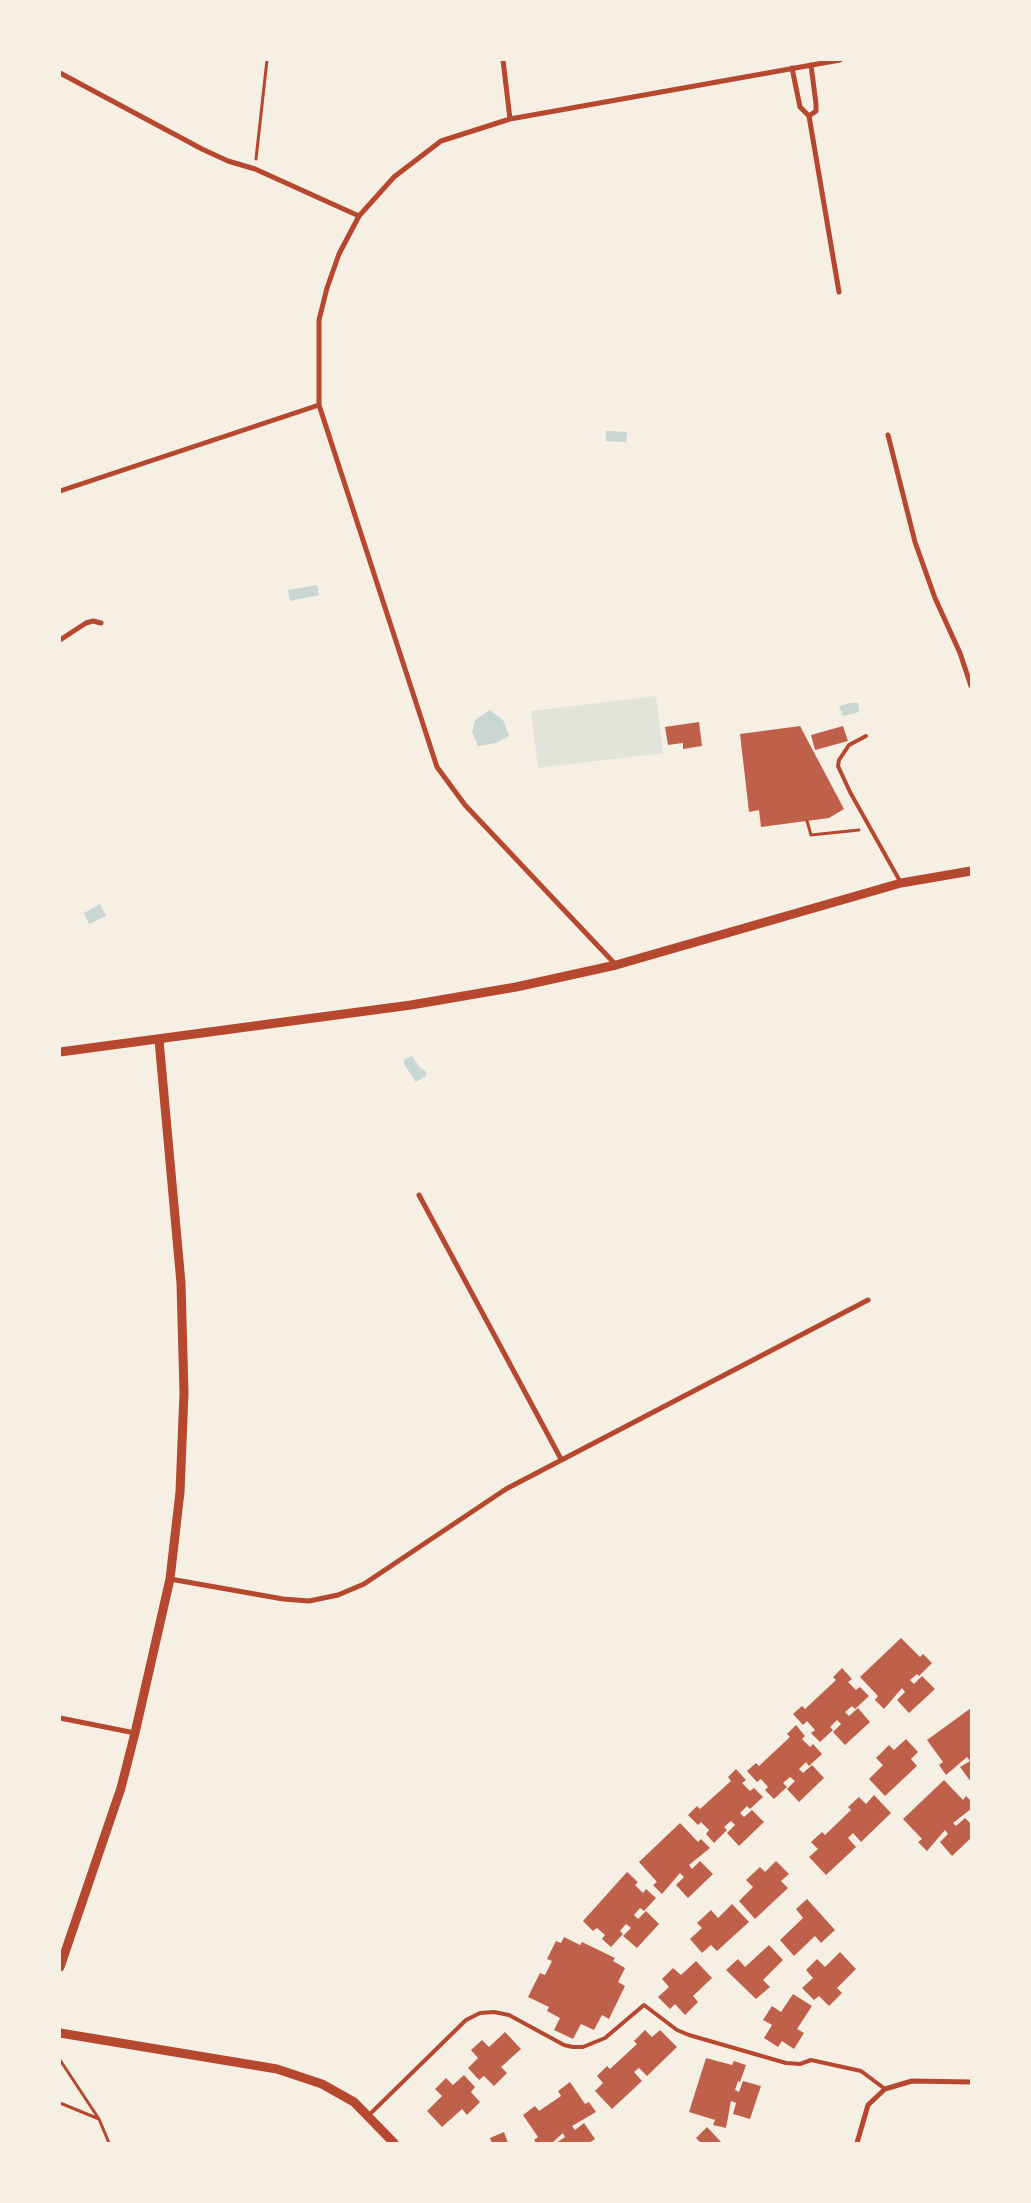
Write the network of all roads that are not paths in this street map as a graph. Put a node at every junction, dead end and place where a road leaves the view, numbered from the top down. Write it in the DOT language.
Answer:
graph roads {
  1 [pos="502,60"];
  2 [pos="840,60"];
  3 [pos="811,65"];
  4 [pos="792,68"];
  5 [pos="60,73"];
  6 [pos="809,116"];
  7 [pos="510,119"];
  8 [pos="359,216"];
  9 [pos="839,292"];
  10 [pos="319,405"];
  11 [pos="888,435"];
  12 [pos="60,491"];
  13 [pos="102,623"];
  14 [pos="60,640"];
  15 [pos="971,686"];
  16 [pos="866,736"];
  17 [pos="971,870"];
  18 [pos="901,883"];
  19 [pos="616,965"];
  20 [pos="159,1040"];
  21 [pos="60,1052"];
  22 [pos="418,1195"];
  23 [pos="868,1300"];
  24 [pos="561,1459"];
  25 [pos="170,1579"];
  26 [pos="60,1718"];
  27 [pos="135,1733"];
  28 [pos="60,1967"];
  29 [pos="60,2033"];
  30 [pos="971,2082"];
  31 [pos="885,2089"];
  32 [pos="369,2115"];
  33 [pos="394,2143"];
  34 [pos="857,2143"];
  1 -- 7 [label="street"];
  2 -- 3 [label="street"];
  3 -- 4 [label="street"];
  3 -- 6 [label="street"];
  4 -- 6 [label="street"];
  4 -- 7 [label="street"];
  5 -- 8 [label="street"];
  6 -- 9 [label="street"];
  7 -- 8 [label="street"];
  8 -- 10 [label="street"];
  10 -- 12 [label="street"];
  10 -- 19 [label="street"];
  11 -- 15 [label="street"];
  13 -- 14 [label="street"];
  16 -- 18 [label="lane"];
  17 -- 18 [label="street"];
  18 -- 19 [label="street"];
  19 -- 20 [label="street"];
  20 -- 21 [label="street"];
  20 -- 25 [label="street"];
  22 -- 24 [label="street"];
  23 -- 24 [label="street"];
  24 -- 25 [label="street"];
  25 -- 27 [label="street"];
  26 -- 27 [label="street"];
  27 -- 28 [label="street"];
  29 -- 32 [label="street"];
  30 -- 31 [label="street"];
  31 -- 32 [label="lane"];
  31 -- 34 [label="street"];
  32 -- 33 [label="street"];
}
